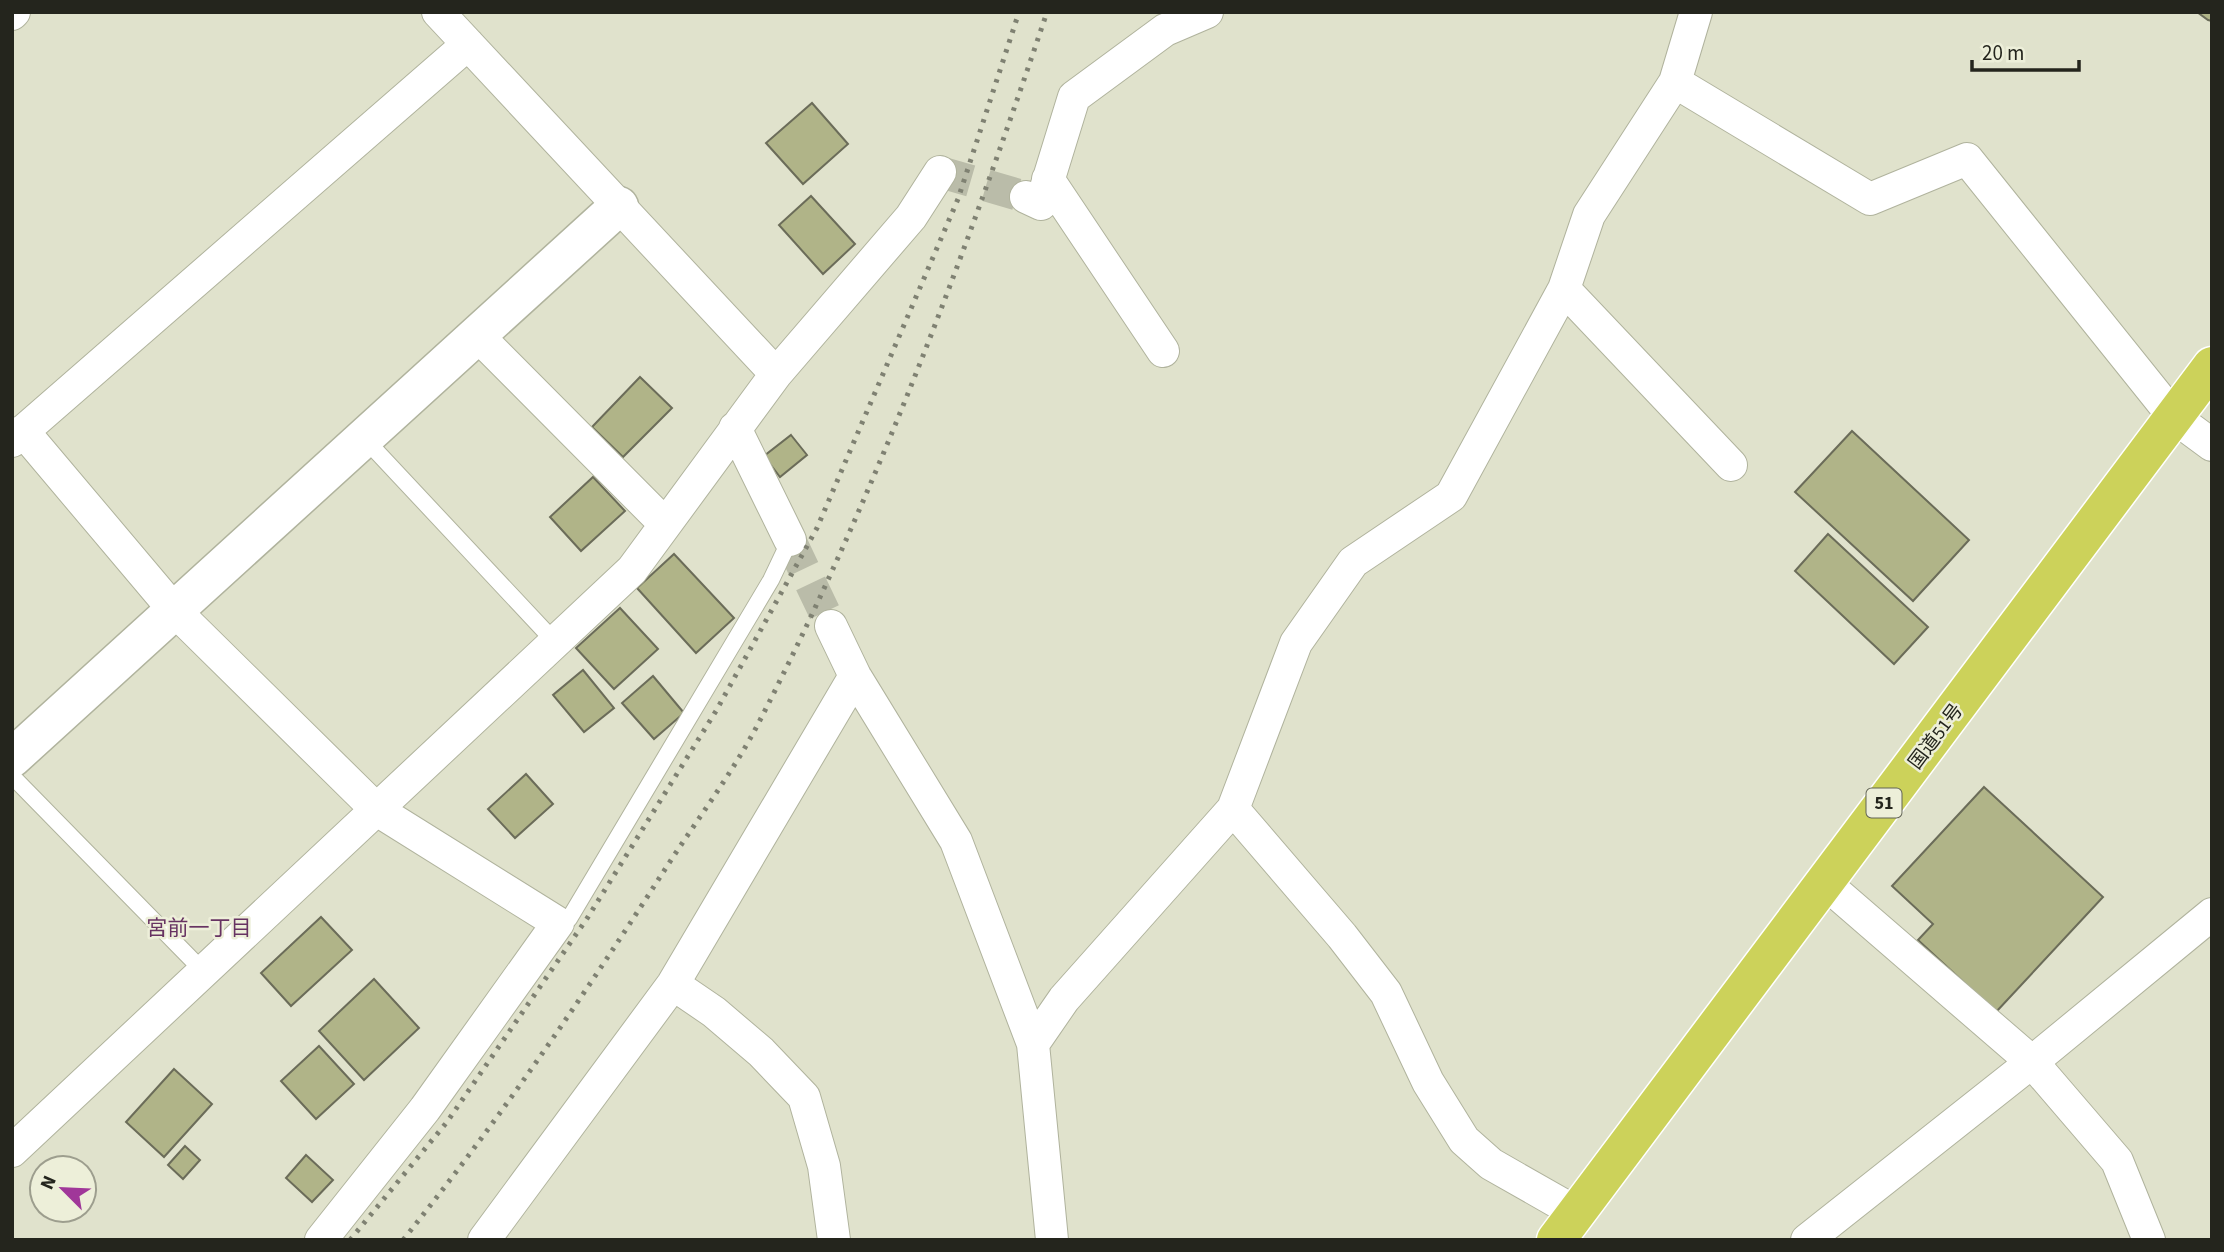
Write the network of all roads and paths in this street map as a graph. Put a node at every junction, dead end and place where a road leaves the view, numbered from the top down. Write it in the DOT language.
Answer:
graph roads {
  1 [pos="438,12"];
  2 [pos="1207,12"];
  3 [pos="1696,12"];
  4 [pos="468,44"];
  5 [pos="1675,82"];
  6 [pos="940,172"];
  7 [pos="619,206"];
  8 [pos="1564,289"];
  9 [pos="477,335"];
  10 [pos="1163,351"];
  11 [pos="2212,366"];
  12 [pos="776,374"];
  13 [pos="2174,417"];
  14 [pos="735,428"];
  15 [pos="18,436"];
  16 [pos="364,438"];
  17 [pos="2212,445"];
  18 [pos="1731,466"];
  19 [pos="665,524"];
  20 [pos="790,540"];
  21 [pos="174,610"];
  22 [pos="831,626"];
  23 [pos="555,642"];
  24 [pos="855,676"];
  25 [pos="12,758"];
  26 [pos="12,776"];
  27 [pos="1233,809"];
  28 [pos="377,810"];
  29 [pos="1825,883"];
  30 [pos="2212,914"];
  31 [pos="558,923"];
  32 [pos="205,973"];
  33 [pos="673,984"];
  34 [pos="1033,1044"];
  35 [pos="2032,1062"];
  36 [pos="12,1151"];
  37 [pos="1566,1227"];
  38 [pos="321,1240"];
  39 [pos="484,1240"];
  40 [pos="834,1240"];
  41 [pos="1052,1240"];
  42 [pos="1807,1240"];
  43 [pos="2149,1240"];
  1 -- 4 [label="street"];
  2 -- 10 [label="street"];
  3 -- 5 [label="street"];
  4 -- 7 [label="street"];
  4 -- 15 [label="street"];
  5 -- 8 [label="street"];
  5 -- 13 [label="street"];
  6 -- 12 [label="street"];
  7 -- 9 [label="street"];
  7 -- 12 [label="street"];
  8 -- 18 [label="street"];
  8 -- 27 [label="street"];
  9 -- 16 [label="street"];
  9 -- 19 [label="street"];
  11 -- 13 [label="highway, 国道51号 / 51"];
  12 -- 14 [label="street"];
  13 -- 17 [label="street"];
  13 -- 29 [label="highway, 国道51号 / 51"];
  14 -- 19 [label="street"];
  14 -- 20 [label="street"];
  15 -- 21 [label="street"];
  16 -- 21 [label="street"];
  16 -- 23 [label="lane"];
  19 -- 23 [label="street"];
  20 -- 31 [label="lane"];
  21 -- 25 [label="street"];
  21 -- 28 [label="street"];
  22 -- 24 [label="street"];
  23 -- 28 [label="street"];
  24 -- 33 [label="street"];
  24 -- 34 [label="street"];
  26 -- 32 [label="lane"];
  27 -- 34 [label="street"];
  27 -- 37 [label="street"];
  28 -- 31 [label="street"];
  28 -- 32 [label="street"];
  29 -- 35 [label="street"];
  29 -- 37 [label="highway, 国道51号 / 51"];
  30 -- 35 [label="street"];
  31 -- 38 [label="street"];
  32 -- 36 [label="street"];
  33 -- 39 [label="street"];
  33 -- 40 [label="street"];
  34 -- 41 [label="street"];
  35 -- 42 [label="street"];
  35 -- 43 [label="street"];
}
